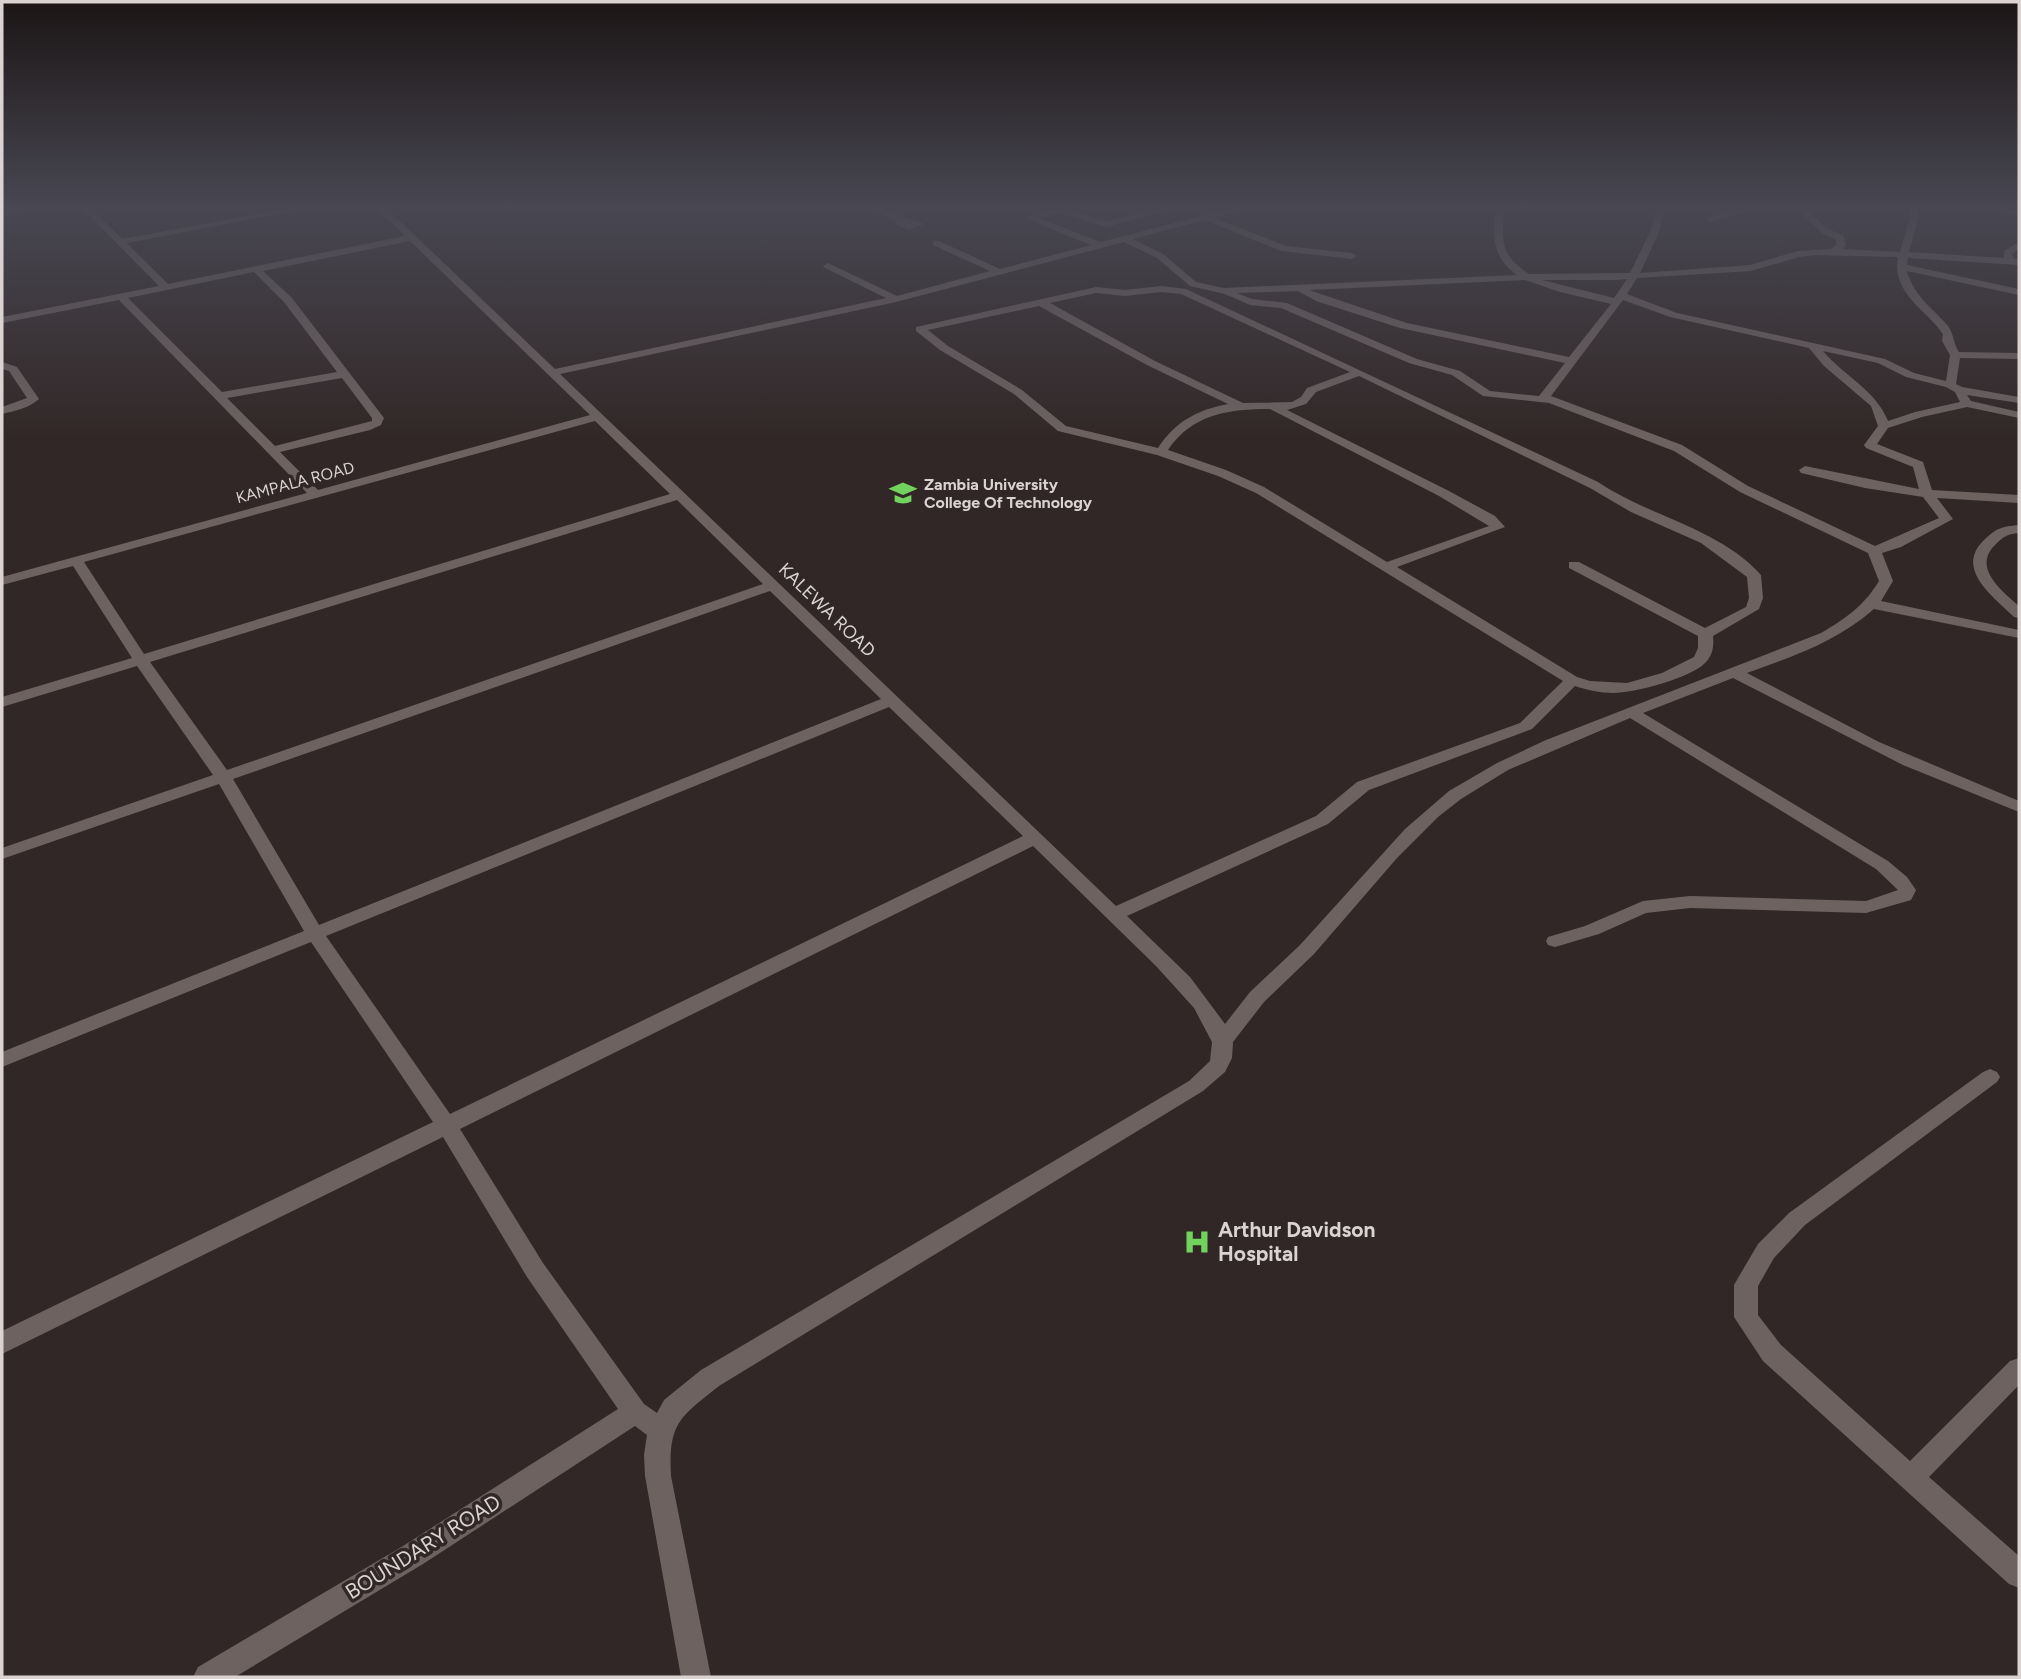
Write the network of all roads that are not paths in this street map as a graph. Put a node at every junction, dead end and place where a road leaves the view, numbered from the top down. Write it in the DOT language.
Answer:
graph roads {
  1 [pos="162,283"];
  2 [pos="184,283"];
  3 [pos="271,283"];
  4 [pos="458,283"];
  5 [pos="864,283"];
  6 [pos="956,283"];
  7 [pos="1192,283"];
  8 [pos="1407,283"];
  9 [pos="1553,283"];
  10 [pos="1628,283"];
  11 [pos="1910,283"];
  12 [pos="1979,283"];
  13 [pos="166,287"];
  14 [pos="1300,289"];
  15 [pos="1224,291"];
  16 [pos="2019,292"];
  17 [pos="121,296"];
  18 [pos="896,299"];
  19 [pos="1618,299"];
  20 [pos="1042,303"];
  21 [pos="2,320"];
  22 [pos="1812,345"];
  23 [pos="1955,355"];
  24 [pos="2019,356"];
  25 [pos="1572,361"];
  26 [pos="2,365"];
  27 [pos="1359,372"];
  28 [pos="551,373"];
  29 [pos="346,374"];
  30 [pos="1954,387"];
  31 [pos="219,396"];
  32 [pos="1548,400"];
  33 [pos="2019,400"];
  34 [pos="1968,404"];
  35 [pos="1271,405"];
  36 [pos="1240,406"];
  37 [pos="2,411"];
  38 [pos="2019,415"];
  39 [pos="597,417"];
  40 [pos="1884,426"];
  41 [pos="272,450"];
  42 [pos="1161,452"];
  43 [pos="1805,470"];
  44 [pos="1927,494"];
  45 [pos="316,495"];
  46 [pos="680,495"];
  47 [pos="2019,499"];
  48 [pos="2019,530"];
  49 [pos="1874,551"];
  50 [pos="76,560"];
  51 [pos="1574,565"];
  52 [pos="1388,566"];
  53 [pos="2,581"];
  54 [pos="773,584"];
  55 [pos="1874,604"];
  56 [pos="2017,610"];
  57 [pos="1705,634"];
  58 [pos="2019,634"];
  59 [pos="140,659"];
  60 [pos="1733,672"];
  61 [pos="1572,680"];
  62 [pos="892,700"];
  63 [pos="2,702"];
  64 [pos="1632,713"];
  65 [pos="222,775"];
  66 [pos="2019,807"];
  67 [pos="1034,838"];
  68 [pos="2,854"];
  69 [pos="1114,914"];
  70 [pos="314,932"];
  71 [pos="1555,941"];
  72 [pos="1223,1048"];
  73 [pos="2,1060"];
  74 [pos="1990,1077"];
  75 [pos="447,1126"];
  76 [pos="2,1343"];
  77 [pos="2019,1369"];
  78 [pos="635,1412"];
  79 [pos="661,1430"];
  80 [pos="1910,1478"];
  81 [pos="2019,1574"];
  82 [pos="208,1677"];
  83 [pos="696,1677"];
  1 -- 13 [label="street"];
  2 -- 13 [label="street"];
  3 -- 29 [label="street"];
  4 -- 28 [label="street, KALEWA ROAD"];
  5 -- 18 [label="street"];
  6 -- 18 [label="street"];
  7 -- 15 [label="street"];
  8 -- 14 [label="street"];
  9 -- 19 [label="street"];
  10 -- 19 [label="street"];
  11 -- 23 [label="street"];
  12 -- 16 [label="street"];
  13 -- 17 [label="street"];
  14 -- 15 [label="street"];
  14 -- 25 [label="street"];
  15 -- 32 [label="street"];
  17 -- 21 [label="street"];
  17 -- 31 [label="street"];
  18 -- 28 [label="street"];
  19 -- 22 [label="street"];
  19 -- 25 [label="street"];
  20 -- 27 [label="street"];
  20 -- 36 [label="street"];
  20 -- 42 [label="street"];
  22 -- 30 [label="street"];
  22 -- 40 [label="street"];
  23 -- 24 [label="street"];
  23 -- 30 [label="street"];
  25 -- 32 [label="street"];
  26 -- 37 [label="street"];
  27 -- 35 [label="street"];
  27 -- 57 [label="street"];
  28 -- 39 [label="street, KALEWA ROAD"];
  29 -- 31 [label="street"];
  29 -- 41 [label="street"];
  30 -- 33 [label="street"];
  30 -- 34 [label="street"];
  31 -- 41 [label="street"];
  32 -- 49 [label="street"];
  34 -- 38 [label="street"];
  34 -- 40 [label="street"];
  35 -- 36 [label="street"];
  35 -- 52 [label="street"];
  36 -- 42 [label="street"];
  39 -- 45 [label="street, KAMPALA ROAD"];
  39 -- 46 [label="street, KALEWA ROAD"];
  40 -- 44 [label="street"];
  41 -- 45 [label="street"];
  42 -- 52 [label="street"];
  43 -- 44 [label="street"];
  44 -- 47 [label="street"];
  44 -- 49 [label="street"];
  45 -- 50 [label="street, KAMPALA ROAD"];
  46 -- 54 [label="street, KALEWA ROAD"];
  46 -- 59 [label="street"];
  48 -- 56 [label="street"];
  49 -- 55 [label="street"];
  50 -- 53 [label="street, KAMPALA ROAD"];
  50 -- 59 [label="street"];
  51 -- 57 [label="street"];
  52 -- 61 [label="street"];
  54 -- 62 [label="street, KALEWA ROAD"];
  54 -- 65 [label="street"];
  55 -- 58 [label="street"];
  55 -- 60 [label="street"];
  57 -- 61 [label="street"];
  59 -- 63 [label="street"];
  59 -- 65 [label="street"];
  60 -- 64 [label="street"];
  60 -- 66 [label="street"];
  61 -- 69 [label="street"];
  62 -- 67 [label="street, KALEWA ROAD"];
  62 -- 70 [label="street"];
  64 -- 71 [label="street"];
  64 -- 72 [label="street"];
  65 -- 68 [label="street"];
  65 -- 70 [label="street"];
  67 -- 69 [label="street, KALEWA ROAD"];
  67 -- 75 [label="street"];
  69 -- 72 [label="street, KALEWA ROAD"];
  70 -- 73 [label="street"];
  70 -- 75 [label="street"];
  72 -- 79 [label="street"];
  74 -- 80 [label="street"];
  75 -- 76 [label="street"];
  75 -- 78 [label="street"];
  77 -- 80 [label="street"];
  78 -- 79 [label="street"];
  78 -- 82 [label="street, BOUNDARY ROAD"];
  79 -- 83 [label="street"];
  80 -- 81 [label="street"];
}
